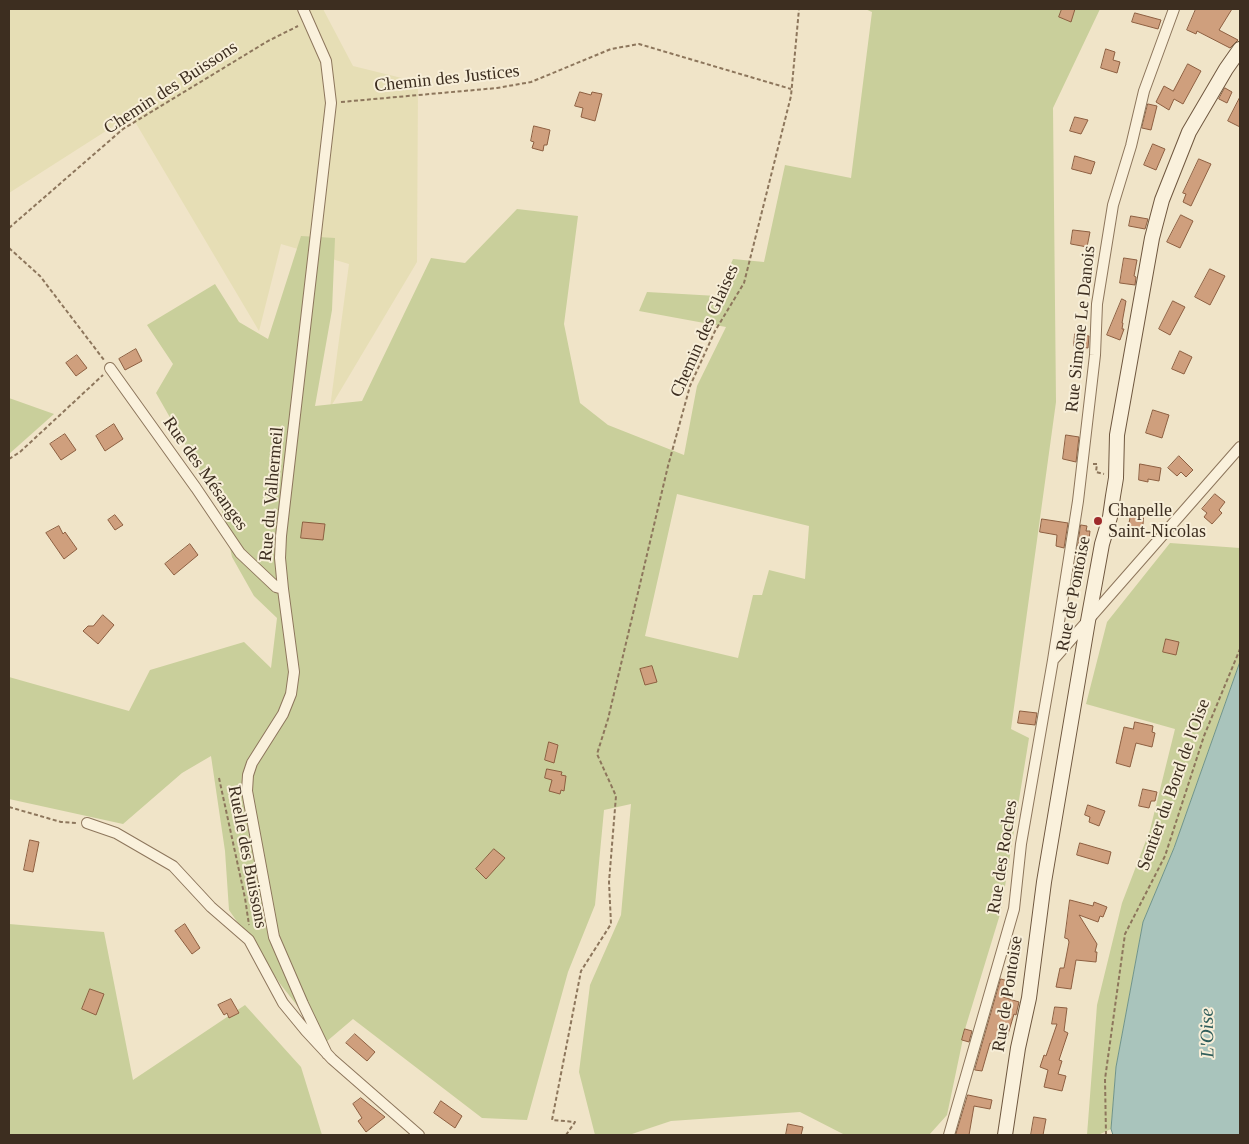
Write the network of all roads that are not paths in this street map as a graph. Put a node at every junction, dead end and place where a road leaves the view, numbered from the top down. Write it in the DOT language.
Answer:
graph roads {
  1 [pos="303,9"];
  2 [pos="1174,9"];
  3 [pos="1240,49"];
  4 [pos="110,368"];
  5 [pos="1240,447"];
  6 [pos="283,588"];
  7 [pos="1088,621"];
  8 [pos="1053,660"];
  9 [pos="87,823"];
  10 [pos="327,1054"];
  11 [pos="419,1135"];
  12 [pos="949,1135"];
  13 [pos="1005,1135"];
  1 -- 6 [label="street, Rue du Valhermeil"];
  2 -- 8 [label="street, Rue Simone Le Danois"];
  3 -- 7 [label="main road, Rue de Pontoise"];
  4 -- 6 [label="street, Rue des Mésanges"];
  5 -- 7 [label="street"];
  6 -- 10 [label="street, Rue du Valhermeil"];
  7 -- 8 [label="street"];
  7 -- 13 [label="main road, Rue de Pontoise"];
  8 -- 12 [label="street, Rue des Roches"];
  9 -- 10 [label="street, Rue du Valhermeil"];
  10 -- 11 [label="street, Rue du Valhermeil"];
}
